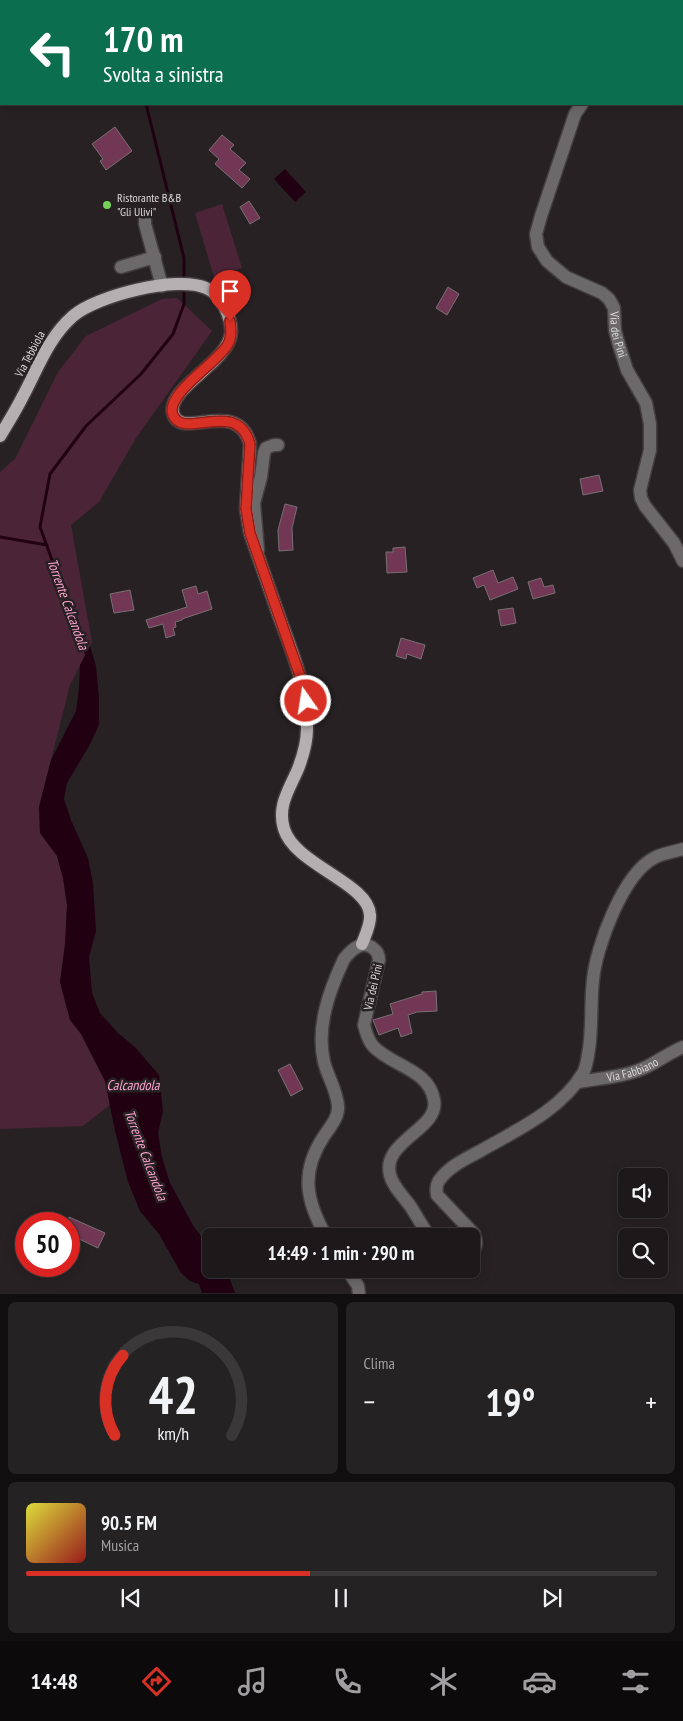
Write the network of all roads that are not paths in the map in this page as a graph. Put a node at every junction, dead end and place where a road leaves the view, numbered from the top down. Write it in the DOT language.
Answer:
graph roads {
  1 [pos="581,105"];
  2 [pos="145,215"];
  3 [pos="155,257"];
  4 [pos="120,267"];
  5 [pos="160,286"];
  6 [pos="0,436"];
  7 [pos="278,445"];
  8 [pos="259,560"];
  9 [pos="683,561"];
  10 [pos="683,850"];
  11 [pos="362,944"];
  12 [pos="683,1047"];
  13 [pos="578,1082"];
  14 [pos="322,1228"];
  15 [pos="424,1228"];
  16 [pos="468,1228"];
  17 [pos="353,1278"];
  18 [pos="359,1294"];
  1 -- 9 [label="street, Via dei Pini"];
  2 -- 3 [label="street"];
  3 -- 4 [label="street"];
  3 -- 5 [label="street"];
  5 -- 6 [label="main road, Via Tebbiola"];
  5 -- 8 [label="main road, Via Tebbiola"];
  7 -- 8 [label="street"];
  8 -- 11 [label="main road"];
  10 -- 13 [label="street"];
  11 -- 14 [label="street"];
  11 -- 15 [label="street, Via dei Pini"];
  12 -- 13 [label="street, Via Fabbiano"];
  13 -- 16 [label="street"];
  17 -- 18 [label="street"];
}
